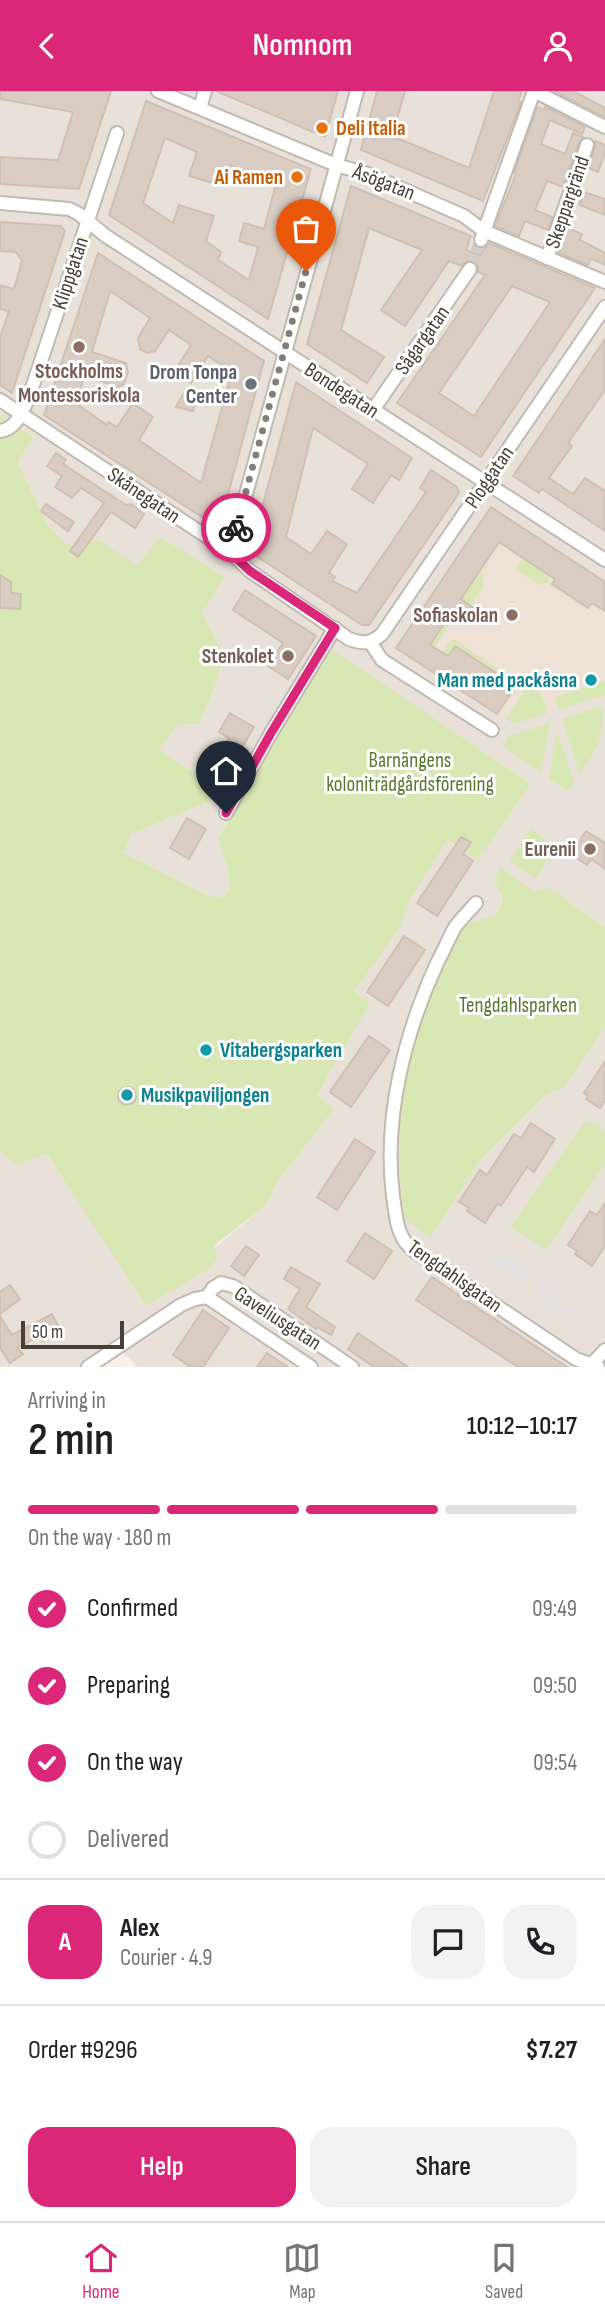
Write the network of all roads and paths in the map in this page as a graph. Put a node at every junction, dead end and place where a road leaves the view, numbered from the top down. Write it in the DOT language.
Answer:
graph roads {
  1 [pos="158,91"];
  2 [pos="205,91"];
  3 [pos="357,91"];
  4 [pos="534,91"];
  5 [pos="200,109"];
  6 [pos="605,127"];
  7 [pos="117,133"];
  8 [pos="587,145"];
  9 [pos="336,165"];
  10 [pos="0,203"];
  11 [pos="87,220"];
  12 [pos="483,236"];
  13 [pos="547,258"];
  14 [pos="470,269"];
  15 [pos="605,282"];
  16 [pos="605,307"];
  17 [pos="283,352"];
  18 [pos="0,400"];
  19 [pos="373,410"];
  20 [pos="21,413"];
  21 [pos="0,431"];
  22 [pos="485,483"];
  23 [pos="230,552"];
  24 [pos="605,560"];
  25 [pos="335,628"];
  26 [pos="370,642"];
  27 [pos="492,730"];
  28 [pos="226,813"];
  29 [pos="476,903"];
  30 [pos="207,1297"];
  31 [pos="605,1350"];
  32 [pos="350,1366"];
  33 [pos="593,1366"];
  34 [pos="88,1367"];
  35 [pos="311,1367"];
  1 -- 5 [label="street, Åsögatan"];
  2 -- 5 [label="street"];
  3 -- 9 [label="street"];
  4 -- 6 [label="street"];
  4 -- 12 [label="street"];
  5 -- 9 [label="street, Åsögatan"];
  7 -- 11 [label="street, Klippgatan"];
  8 -- 13 [label="street, Skeppargränd"];
  9 -- 12 [label="street, Åsögatan"];
  9 -- 17 [label="street"];
  10 -- 11 [label="street, Bondegatan"];
  11 -- 17 [label="street, Bondegatan"];
  11 -- 20 [label="street, Klippgatan"];
  12 -- 13 [label="street, Åsögatan"];
  13 -- 15 [label="street, Åsögatan"];
  14 -- 19 [label="street, Sågargatan"];
  16 -- 22 [label="street, Ploggatan"];
  17 -- 19 [label="street, Bondegatan"];
  17 -- 23 [label="street"];
  18 -- 20 [label="street, Skånegatan"];
  19 -- 22 [label="street, Bondegatan"];
  20 -- 21 [label="street"];
  20 -- 23 [label="street, Skånegatan"];
  22 -- 24 [label="street, Bondegatan"];
  22 -- 26 [label="street, Ploggatan"];
  23 -- 25 [label="street, Skånegatan"];
  25 -- 26 [label="street, Skånegatan"];
  25 -- 28 [label="street"];
  26 -- 27 [label="street, Skånegatan"];
  29 -- 33 [label="street, Tengdahlsgatan"];
  30 -- 32 [label="street, Gaveliusgatan"];
  30 -- 34 [label="street"];
  30 -- 35 [label="street, Gaveliusgatan"];
  31 -- 33 [label="street"];
}
